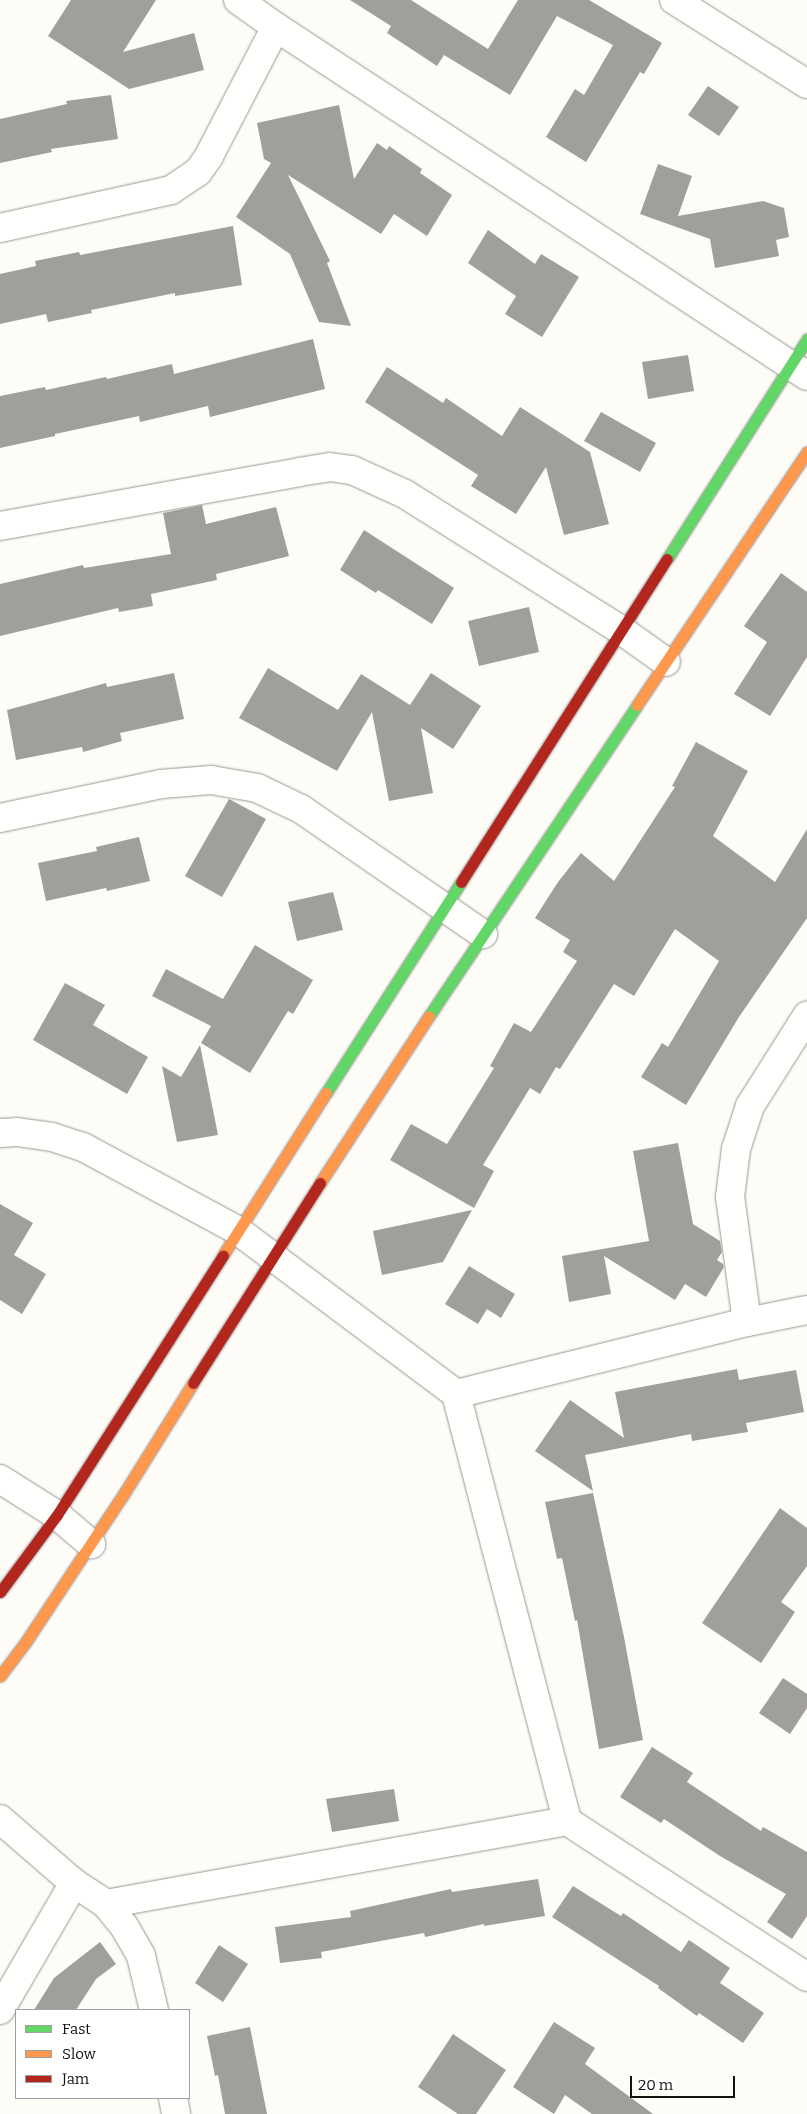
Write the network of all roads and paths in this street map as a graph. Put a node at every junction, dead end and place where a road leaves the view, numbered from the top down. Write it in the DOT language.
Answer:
graph roads {
  1 [pos="238,0"];
  2 [pos="674,0"];
  3 [pos="276,27"];
  4 [pos="807,84"];
  5 [pos="0,228"];
  6 [pos="807,339"];
  7 [pos="798,371"];
  8 [pos="807,452"];
  9 [pos="0,526"];
  10 [pos="621,630"];
  11 [pos="666,662"];
  12 [pos="0,818"];
  13 [pos="445,908"];
  14 [pos="483,934"];
  15 [pos="807,1016"];
  16 [pos="0,1133"];
  17 [pos="237,1230"];
  18 [pos="273,1255"];
  19 [pos="807,1310"];
  20 [pos="747,1322"];
  21 [pos="456,1394"];
  22 [pos="0,1479"];
  23 [pos="57,1515"];
  24 [pos="91,1544"];
  25 [pos="0,1592"];
  26 [pos="0,1676"];
  27 [pos="0,1819"];
  28 [pos="567,1821"];
  29 [pos="74,1883"];
  30 [pos="106,1904"];
  31 [pos="807,1977"];
  32 [pos="154,2009"];
  33 [pos="0,2010"];
  34 [pos="173,2099"];
  35 [pos="176,2114"];
  1 -- 3 [label="street"];
  2 -- 4 [label="street"];
  3 -- 5 [label="street"];
  3 -- 7 [label="street"];
  6 -- 7 [label="street"];
  7 -- 10 [label="street"];
  8 -- 11 [label="street"];
  9 -- 10 [label="street"];
  10 -- 11 [label="street"];
  10 -- 13 [label="street"];
  11 -- 14 [label="street"];
  12 -- 13 [label="street"];
  13 -- 14 [label="street"];
  13 -- 17 [label="street"];
  14 -- 18 [label="street"];
  15 -- 20 [label="street"];
  16 -- 17 [label="street"];
  17 -- 18 [label="street"];
  17 -- 23 [label="street"];
  18 -- 21 [label="street"];
  18 -- 24 [label="street"];
  19 -- 20 [label="street"];
  20 -- 21 [label="street"];
  21 -- 28 [label="street"];
  22 -- 23 [label="street"];
  23 -- 24 [label="street"];
  23 -- 25 [label="street"];
  24 -- 26 [label="street"];
  27 -- 29 [label="street"];
  28 -- 30 [label="street"];
  28 -- 31 [label="street"];
  29 -- 30 [label="street"];
  29 -- 33 [label="street"];
  30 -- 32 [label="street"];
  34 -- 35 [label="street"];
}
